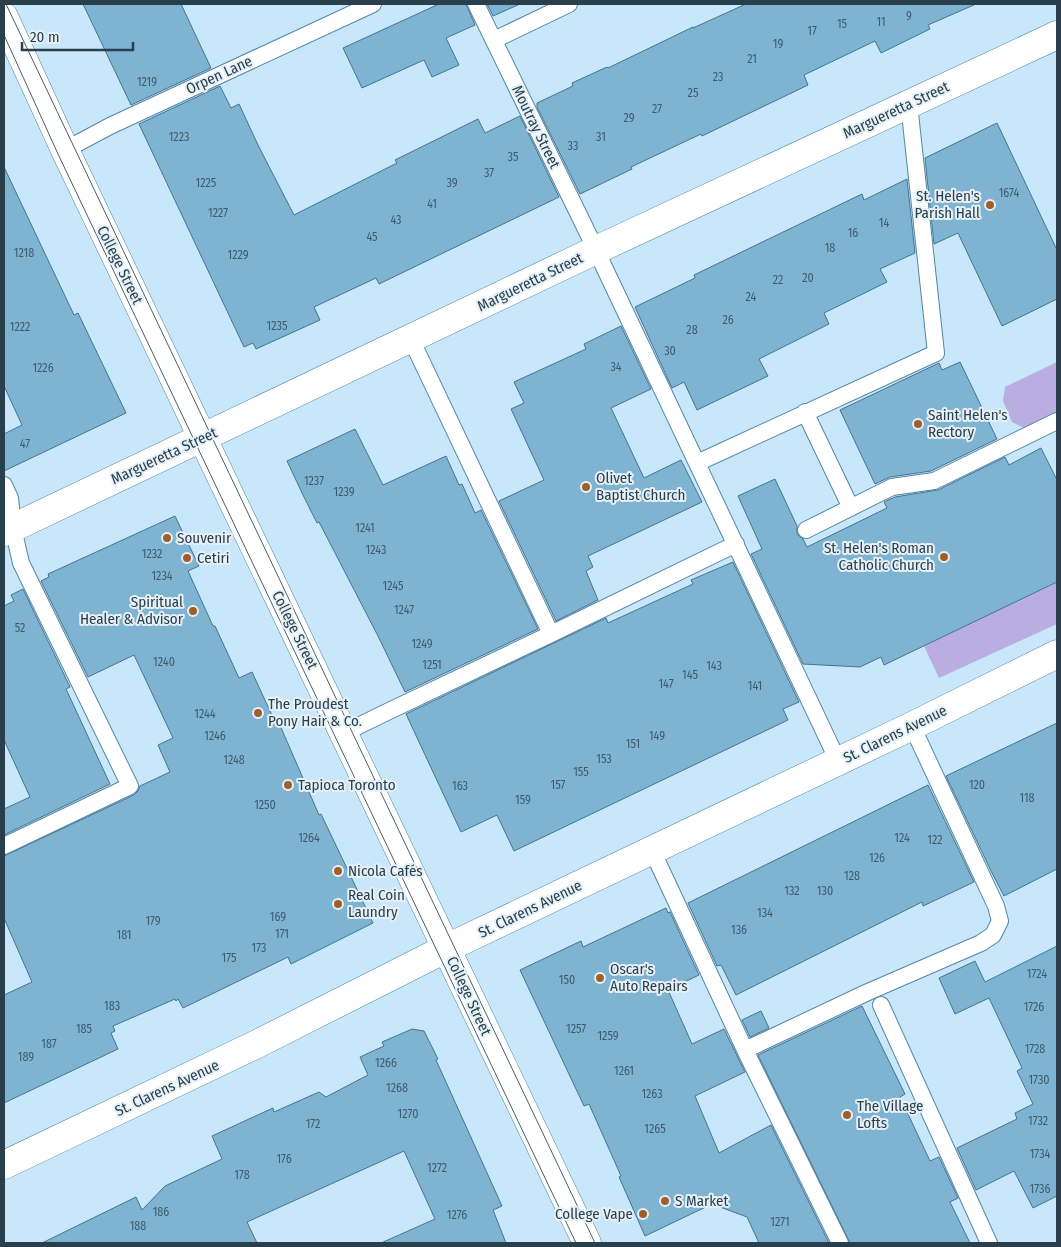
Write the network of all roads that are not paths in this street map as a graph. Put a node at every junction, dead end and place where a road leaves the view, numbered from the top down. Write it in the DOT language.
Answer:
graph roads {
  1 [pos="373,4"];
  2 [pos="476,4"];
  3 [pos="568,4"];
  4 [pos="4,17"];
  5 [pos="1057,35"];
  6 [pos="494,40"];
  7 [pos="909,104"];
  8 [pos="65,150"];
  9 [pos="596,250"];
  10 [pos="412,339"];
  11 [pos="805,412"];
  12 [pos="1057,421"];
  13 [pos="203,438"];
  14 [pos="697,463"];
  15 [pos="4,485"];
  16 [pos="850,508"];
  17 [pos="9,530"];
  18 [pos="806,530"];
  19 [pos="736,544"];
  20 [pos="551,634"];
  21 [pos="1057,654"];
  22 [pos="912,726"];
  23 [pos="344,734"];
  24 [pos="838,761"];
  25 [pos="4,846"];
  26 [pos="652,850"];
  27 [pos="447,948"];
  28 [pos="881,1005"];
  29 [pos="745,1050"];
  30 [pos="4,1165"];
  31 [pos="587,1243"];
  32 [pos="840,1243"];
  33 [pos="989,1243"];
  1 -- 8 [label="lane, Orpen Lane"];
  2 -- 6 [label="lane, Moutray Street"];
  3 -- 6 [label="lane"];
  4 -- 8 [label="street, College Street"];
  5 -- 7 [label="street, Margueretta Street"];
  6 -- 9 [label="lane, Moutray Street"];
  7 -- 9 [label="street, Margueretta Street"];
  7 -- 11 [label="lane"];
  8 -- 13 [label="street, College Street"];
  9 -- 10 [label="street, Margueretta Street"];
  9 -- 14 [label="lane, Moutray Street"];
  10 -- 13 [label="street, Margueretta Street"];
  10 -- 20 [label="lane"];
  11 -- 14 [label="lane"];
  11 -- 16 [label="lane"];
  12 -- 16 [label="lane"];
  13 -- 17 [label="street, Margueretta Street"];
  13 -- 23 [label="street, College Street"];
  14 -- 19 [label="lane, Moutray Street"];
  15 -- 17 [label="lane"];
  16 -- 18 [label="lane"];
  17 -- 25 [label="lane"];
  19 -- 20 [label="lane"];
  19 -- 24 [label="lane, Moutray Street"];
  20 -- 23 [label="lane"];
  21 -- 22 [label="street, St. Clarens Avenue"];
  22 -- 24 [label="street, St. Clarens Avenue"];
  22 -- 29 [label="lane"];
  23 -- 27 [label="street, College Street"];
  24 -- 26 [label="street, St. Clarens Avenue"];
  26 -- 27 [label="street, St. Clarens Avenue"];
  26 -- 29 [label="lane"];
  27 -- 30 [label="street, St. Clarens Avenue"];
  27 -- 31 [label="street, College Street"];
  28 -- 33 [label="lane"];
  29 -- 32 [label="lane"];
}
